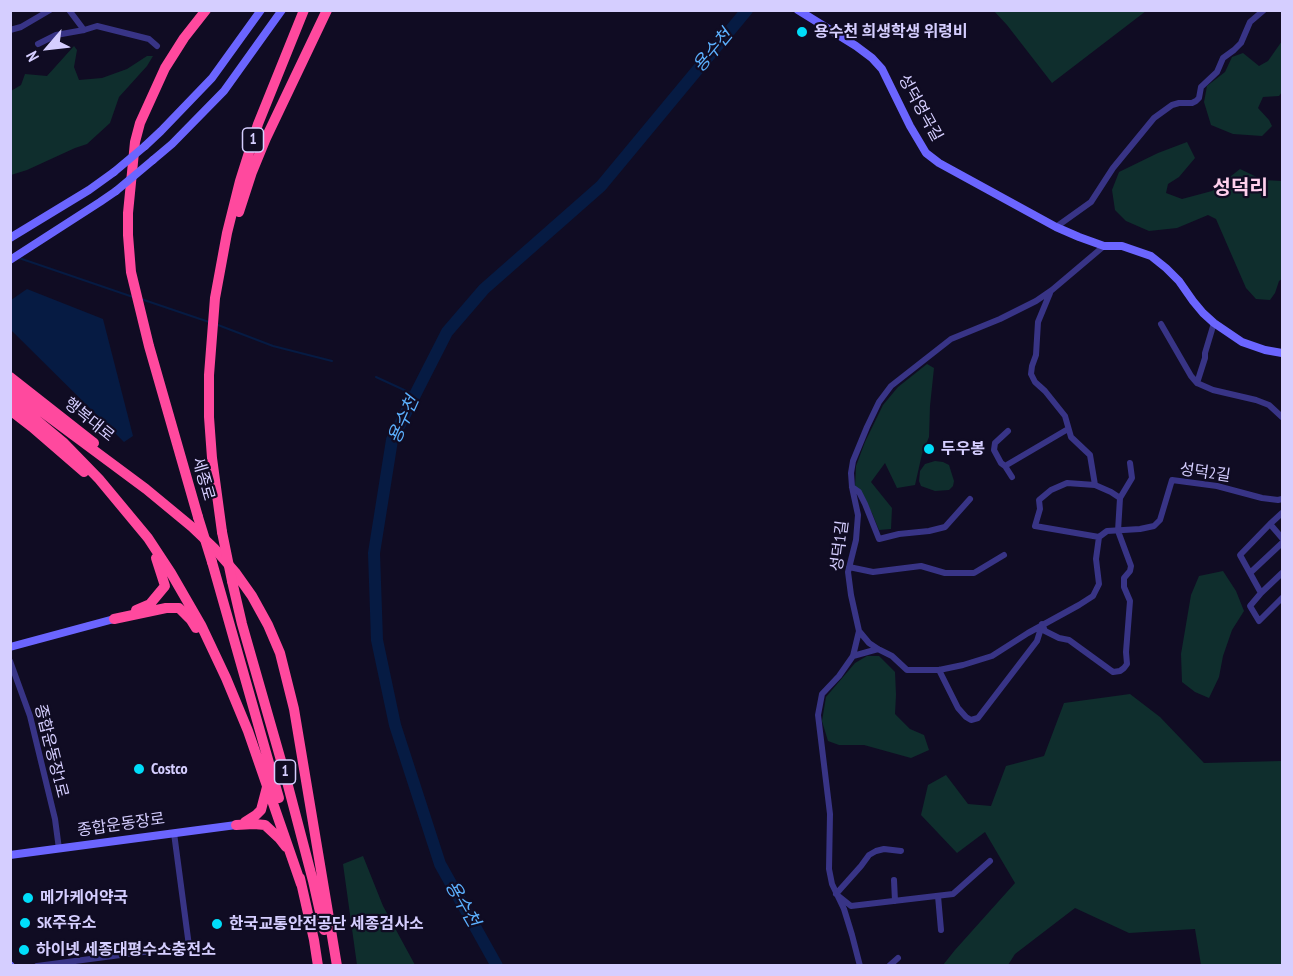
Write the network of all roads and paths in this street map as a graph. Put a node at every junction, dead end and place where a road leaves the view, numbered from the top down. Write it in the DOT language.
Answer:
graph roads {
  1 [pos="50,10"];
  2 [pos="69,10"];
  3 [pos="197,10"];
  4 [pos="206,10"];
  5 [pos="261,10"];
  6 [pos="282,10"];
  7 [pos="304,10"];
  8 [pos="327,10"];
  9 [pos="798,10"];
  10 [pos="1264,10"];
  11 [pos="10,30"];
  12 [pos="84,30"];
  13 [pos="38,44"];
  14 [pos="157,46"];
  15 [pos="165,68"];
  16 [pos="1056,226"];
  17 [pos="10,238"];
  18 [pos="1104,246"];
  19 [pos="10,260"];
  20 [pos="219,275"];
  21 [pos="1052,290"];
  22 [pos="1214,323"];
  23 [pos="1161,324"];
  24 [pos="1282,353"];
  25 [pos="10,377"];
  26 [pos="1197,383"];
  27 [pos="10,388"];
  28 [pos="10,398"];
  29 [pos="10,410"];
  30 [pos="1282,417"];
  31 [pos="1068,429"];
  32 [pos="1008,431"];
  33 [pos="1130,463"];
  34 [pos="1005,466"];
  35 [pos="1012,477"];
  36 [pos="1095,485"];
  37 [pos="852,487"];
  38 [pos="146,489"];
  39 [pos="1120,498"];
  40 [pos="970,499"];
  41 [pos="1282,499"];
  42 [pos="123,507"];
  43 [pos="1282,513"];
  44 [pos="1270,524"];
  45 [pos="1118,531"];
  46 [pos="1099,537"];
  47 [pos="148,538"];
  48 [pos="1282,538"];
  49 [pos="1282,543"];
  50 [pos="1004,555"];
  51 [pos="849,567"];
  52 [pos="1250,573"];
  53 [pos="1282,573"];
  54 [pos="1261,593"];
  55 [pos="1282,598"];
  56 [pos="114,619"];
  57 [pos="1042,624"];
  58 [pos="858,631"];
  59 [pos="10,647"];
  60 [pos="878,649"];
  61 [pos="214,652"];
  62 [pos="853,656"];
  63 [pos="10,661"];
  64 [pos="939,670"];
  65 [pos="268,786"];
  66 [pos="236,825"];
  67 [pos="174,834"];
  68 [pos="59,849"];
  69 [pos="901,851"];
  70 [pos="10,855"];
  71 [pos="292,855"];
  72 [pos="990,861"];
  73 [pos="894,880"];
  74 [pos="301,884"];
  75 [pos="836,894"];
  76 [pos="938,896"];
  77 [pos="895,901"];
  78 [pos="941,930"];
  79 [pos="97,958"];
  80 [pos="897,958"];
  81 [pos="37,966"];
  82 [pos="98,966"];
  83 [pos="318,966"];
  84 [pos="331,966"];
  85 [pos="337,966"];
  86 [pos="862,966"];
  87 [pos="889,966"];
  1 -- 11 [label="street"];
  2 -- 12 [label="street"];
  3 -- 15 [label="highway"];
  4 -- 15 [label="highway, 세종로 / 1"];
  5 -- 17 [label="street, bridge"];
  6 -- 19 [label="street, bridge"];
  7 -- 20 [label="highway, 세종로 / 1"];
  8 -- 20 [label="highway"];
  9 -- 16 [label="street, 성덕영곡길"];
  10 -- 16 [label="street"];
  12 -- 13 [label="street"];
  12 -- 14 [label="street"];
  15 -- 74 [label="highway, 세종로 / 1, bridge"];
  16 -- 18 [label="street, 성덕영곡길"];
  18 -- 21 [label="street, 성덕1길"];
  18 -- 22 [label="street, 성덕영곡길"];
  20 -- 84 [label="highway, 세종로 / 1, bridge"];
  21 -- 31 [label="street, 성덕1길"];
  21 -- 37 [label="street, 성덕1길"];
  22 -- 24 [label="street, 성덕영곡길"];
  22 -- 26 [label="street"];
  23 -- 26 [label="street"];
  25 -- 38 [label="highway, 행복대로"];
  26 -- 30 [label="street"];
  27 -- 38 [label="highway"];
  28 -- 42 [label="highway"];
  29 -- 42 [label="highway"];
  31 -- 34 [label="street"];
  31 -- 36 [label="street, 성덕1길"];
  32 -- 34 [label="street"];
  33 -- 39 [label="street"];
  34 -- 35 [label="street"];
  36 -- 39 [label="street"];
  36 -- 46 [label="street"];
  37 -- 40 [label="street"];
  37 -- 51 [label="street, 성덕1길"];
  38 -- 85 [label="highway"];
  39 -- 45 [label="street"];
  41 -- 45 [label="street, 성덕2길"];
  42 -- 47 [label="highway"];
  43 -- 44 [label="street"];
  44 -- 48 [label="street"];
  44 -- 52 [label="street"];
  45 -- 46 [label="street, 성덕2길"];
  45 -- 57 [label="street"];
  46 -- 57 [label="street"];
  47 -- 56 [label="highway"];
  47 -- 61 [label="highway"];
  49 -- 52 [label="street"];
  50 -- 51 [label="street"];
  51 -- 58 [label="street, 성덕1길"];
  52 -- 54 [label="street"];
  53 -- 54 [label="street"];
  54 -- 55 [label="street"];
  56 -- 59 [label="street"];
  56 -- 61 [label="highway"];
  57 -- 64 [label="street"];
  57 -- 64 [label="street"];
  58 -- 60 [label="street"];
  58 -- 62 [label="street, 성덕1길"];
  60 -- 62 [label="street"];
  60 -- 64 [label="street"];
  61 -- 65 [label="highway"];
  62 -- 75 [label="street, 성덕1길"];
  63 -- 68 [label="street, 종합운동장1로"];
  65 -- 66 [label="highway"];
  65 -- 71 [label="highway"];
  66 -- 67 [label="street, 종합운동장로"];
  66 -- 71 [label="highway"];
  67 -- 68 [label="street, 종합운동장로"];
  67 -- 79 [label="street"];
  68 -- 70 [label="street, 종합운동장로"];
  69 -- 75 [label="street"];
  71 -- 74 [label="highway"];
  72 -- 76 [label="street"];
  73 -- 77 [label="street"];
  74 -- 83 [label="highway, 세종로 / 1"];
  75 -- 77 [label="street"];
  75 -- 86 [label="street, 성덕1길"];
  76 -- 77 [label="street"];
  76 -- 78 [label="street"];
  79 -- 81 [label="street"];
  79 -- 82 [label="street"];
  80 -- 87 [label="street"];
}
